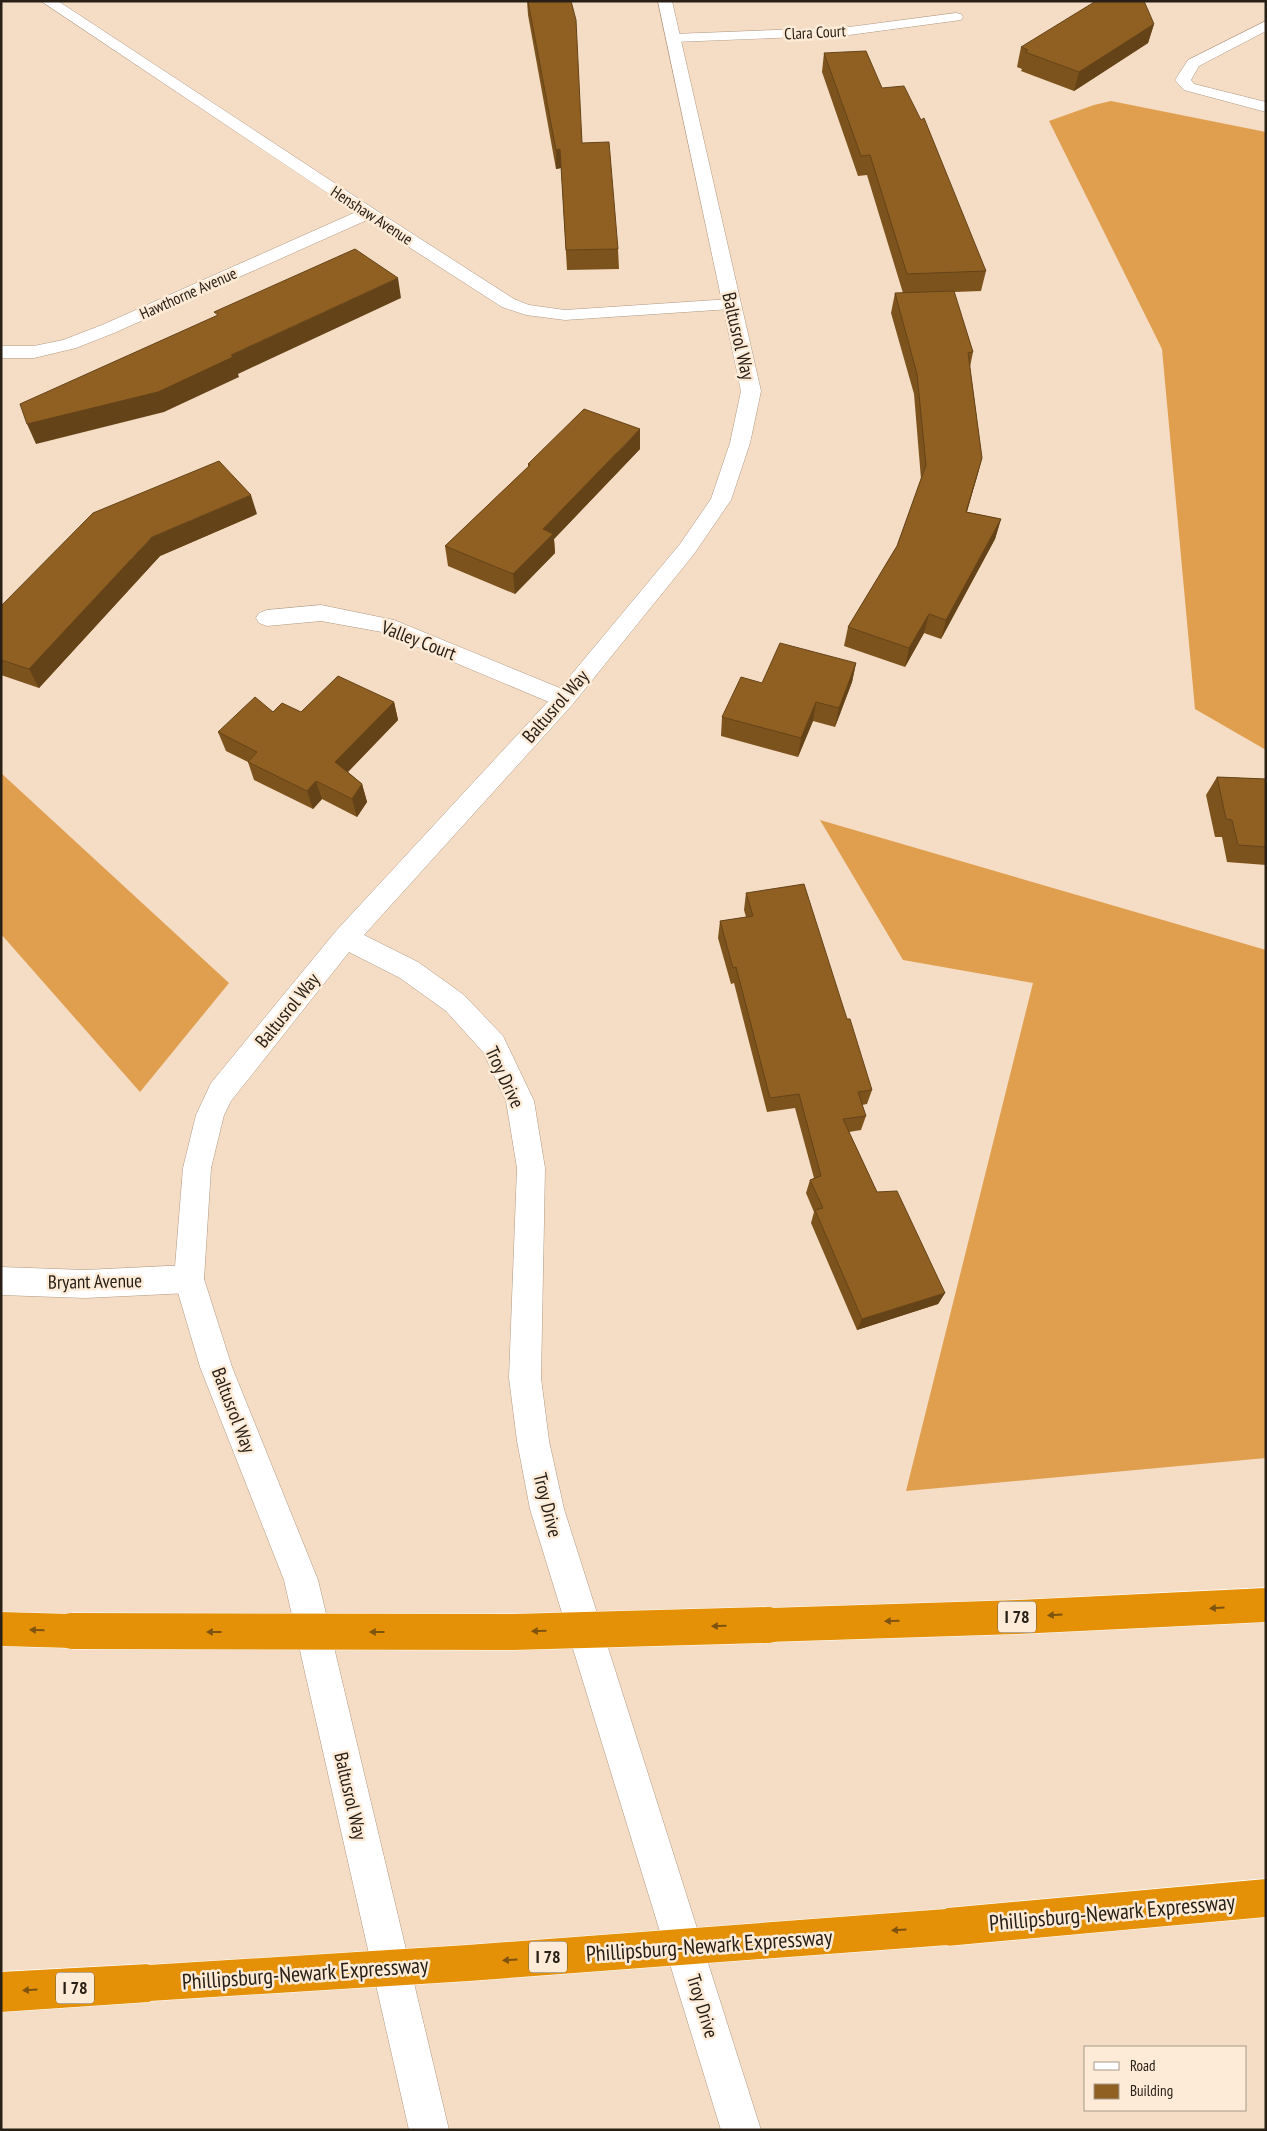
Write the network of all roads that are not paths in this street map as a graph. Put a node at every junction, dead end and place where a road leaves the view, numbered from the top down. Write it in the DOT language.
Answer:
graph roads {
  1 [pos="48,1"];
  2 [pos="665,1"];
  3 [pos="956,17"];
  4 [pos="1266,25"];
  5 [pos="674,38"];
  6 [pos="1266,107"];
  7 [pos="368,213"];
  8 [pos="731,304"];
  9 [pos="1,352"];
  10 [pos="267,618"];
  11 [pos="564,699"];
  12 [pos="345,938"];
  13 [pos="189,1278"];
  14 [pos="1,1282"];
  15 [pos="1266,1605"];
  16 [pos="1,1630"];
  17 [pos="1266,1898"];
  18 [pos="1,1992"];
  19 [pos="429,2130"];
  20 [pos="741,2130"];
  1 -- 7 [label="street, Henshaw Avenue"];
  2 -- 5 [label="street, Baltusrol Way"];
  3 -- 5 [label="street, Clara Court"];
  4 -- 6 [label="street"];
  5 -- 8 [label="street, Baltusrol Way"];
  7 -- 8 [label="street, Henshaw Avenue"];
  7 -- 9 [label="street, Hawthorne Avenue"];
  8 -- 11 [label="street, Baltusrol Way"];
  10 -- 11 [label="street, Valley Court"];
  11 -- 12 [label="street, Baltusrol Way"];
  12 -- 13 [label="street, Baltusrol Way"];
  12 -- 20 [label="street, Troy Drive"];
  13 -- 14 [label="street, Bryant Avenue"];
  13 -- 19 [label="street, Baltusrol Way"];
  15 -- 16 [label="highway, I 78, one-way, bridge"];
  17 -- 18 [label="highway, Phillipsburg-Newark Expressway / I 78, one-way, bridge"];
}
